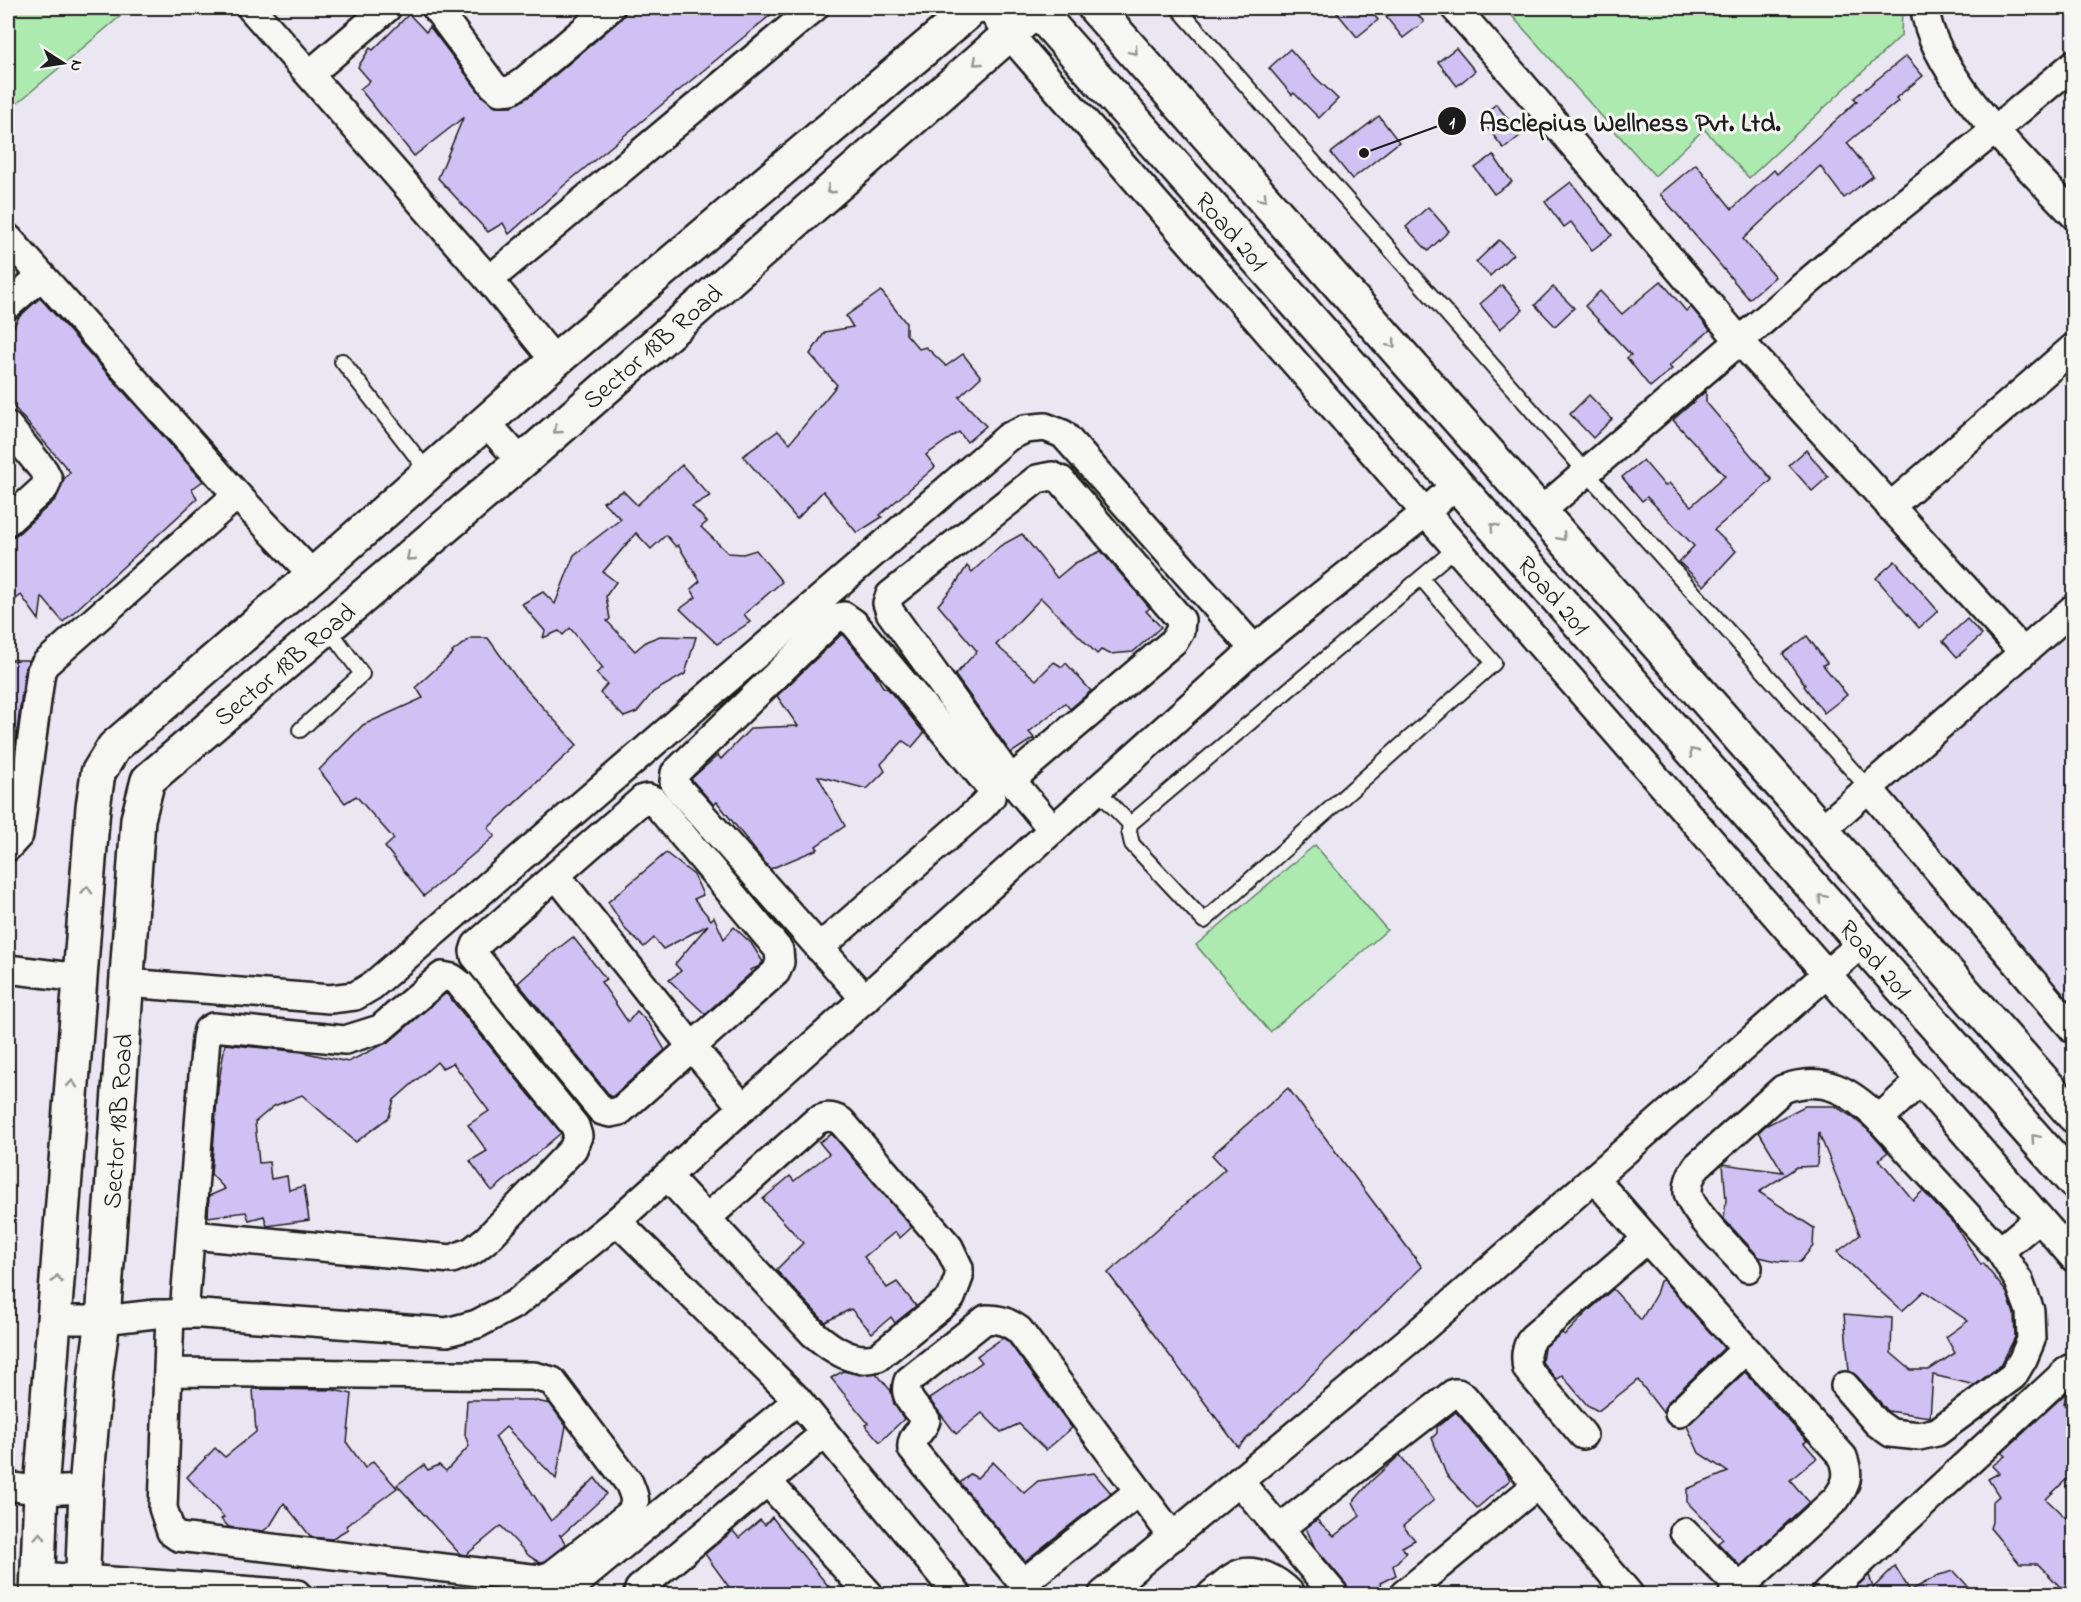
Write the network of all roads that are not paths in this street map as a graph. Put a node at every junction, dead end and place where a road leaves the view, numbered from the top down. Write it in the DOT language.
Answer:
graph roads {
  1 [pos="252,8"];
  2 [pos="387,8"];
  3 [pos="436,8"];
  4 [pos="610,8"];
  5 [pos="814,8"];
  6 [pos="973,8"];
  7 [pos="989,8"];
  8 [pos="1037,8"];
  9 [pos="1095,8"];
  10 [pos="1178,8"];
  11 [pos="1455,8"];
  12 [pos="1925,8"];
  13 [pos="1009,34"];
  14 [pos="2073,64"];
  15 [pos="311,73"];
  16 [pos="1995,130"];
  17 [pos="2073,215"];
  18 [pos="8,238"];
  19 [pos="41,276"];
  20 [pos="489,280"];
  21 [pos="8,305"];
  22 [pos="1739,340"];
  23 [pos="2073,347"];
  24 [pos="342,361"];
  25 [pos="555,361"];
  26 [pos="486,422"];
  27 [pos="8,426"];
  28 [pos="521,462"];
  29 [pos="1586,472"];
  30 [pos="429,473"];
  31 [pos="1456,484"];
  32 [pos="237,495"];
  33 [pos="1890,507"];
  34 [pos="1540,512"];
  35 [pos="1425,513"];
  36 [pos="8,521"];
  37 [pos="1456,548"];
  38 [pos="313,575"];
  39 [pos="1421,578"];
  40 [pos="2073,608"];
  41 [pos="328,628"];
  42 [pos="1254,649"];
  43 [pos="2023,652"];
  44 [pos="300,730"];
  45 [pos="1011,780"];
  46 [pos="1869,789"];
  47 [pos="1097,790"];
  48 [pos="1130,824"];
  49 [pos="1053,830"];
  50 [pos="1821,830"];
  51 [pos="8,847"];
  52 [pos="556,875"];
  53 [pos="1862,943"];
  54 [pos="819,948"];
  55 [pos="8,969"];
  56 [pos="1827,975"];
  57 [pos="80,978"];
  58 [pos="127,983"];
  59 [pos="865,999"];
  60 [pos="2073,1030"];
  61 [pos="692,1047"];
  62 [pos="1920,1081"];
  63 [pos="743,1108"];
  64 [pos="2073,1116"];
  65 [pos="1880,1119"];
  66 [pos="667,1176"];
  67 [pos="1594,1178"];
  68 [pos="2073,1182"];
  69 [pos="707,1218"];
  70 [pos="2039,1218"];
  71 [pos="617,1221"];
  72 [pos="191,1235"];
  73 [pos="1647,1239"];
  74 [pos="2000,1251"];
  75 [pos="2073,1258"];
  76 [pos="1748,1268"];
  77 [pos="177,1314"];
  78 [pos="54,1320"];
  79 [pos="103,1320"];
  80 [pos="1745,1350"];
  81 [pos="2073,1369"];
  82 [pos="168,1372"];
  83 [pos="1845,1386"];
  84 [pos="798,1400"];
  85 [pos="1679,1413"];
  86 [pos="825,1433"];
  87 [pos="1583,1435"];
  88 [pos="767,1481"];
  89 [pos="1239,1481"];
  90 [pos="1537,1485"];
  91 [pos="8,1486"];
  92 [pos="86,1489"];
  93 [pos="41,1491"];
  94 [pos="1139,1491"];
  95 [pos="1279,1529"];
  96 [pos="1684,1532"];
  97 [pos="1173,1537"];
  98 [pos="38,1585"];
  99 [pos="83,1587"];
  100 [pos="854,1589"];
  101 [pos="1736,1591"];
  102 [pos="297,1594"];
  103 [pos="563,1594"];
  104 [pos="638,1594"];
  105 [pos="957,1594"];
  106 [pos="1103,1594"];
  107 [pos="1212,1594"];
  108 [pos="1291,1594"];
  109 [pos="1334,1594"];
  110 [pos="1404,1594"];
  111 [pos="1629,1594"];
  112 [pos="1826,1594"];
  1 -- 15 [label="street"];
  2 -- 15 [label="street"];
  3 -- 4 [label="street"];
  5 -- 20 [label="street"];
  6 -- 25 [label="street, Sector 18B Road"];
  7 -- 13 [label="street"];
  8 -- 13 [label="street, Sector 18B Road"];
  8 -- 31 [label="street, Road 201"];
  9 -- 34 [label="street, Road 201, one-way"];
  10 -- 29 [label="lane"];
  11 -- 22 [label="street"];
  12 -- 16 [label="street"];
  13 -- 28 [label="street, Sector 18B Road, one-way"];
  13 -- 35 [label="street"];
  14 -- 16 [label="street"];
  15 -- 20 [label="street"];
  16 -- 17 [label="street"];
  16 -- 22 [label="street"];
  18 -- 19 [label="street"];
  19 -- 21 [label="street"];
  19 -- 32 [label="street"];
  20 -- 25 [label="street"];
  22 -- 29 [label="street"];
  22 -- 33 [label="street"];
  23 -- 33 [label="street"];
  24 -- 30 [label="lane"];
  25 -- 26 [label="street, Sector 18B Road"];
  26 -- 28 [label="street"];
  26 -- 30 [label="street, Sector 18B Road"];
  27 -- 36 [label="street"];
  28 -- 41 [label="street, Sector 18B Road, one-way"];
  29 -- 34 [label="street"];
  29 -- 46 [label="lane"];
  30 -- 38 [label="street, Sector 18B Road"];
  31 -- 35 [label="street"];
  53 -- 31 [label="street, Road 201, one-way"];
  32 -- 38 [label="street"];
  32 -- 51 [label="street"];
  33 -- 43 [label="street"];
  34 -- 50 [label="street, Road 201, one-way"];
  35 -- 37 [label="street"];
  35 -- 42 [label="street"];
  37 -- 39 [label="lane"];
  37 -- 56 [label="street"];
  57 -- 38 [label="street, Sector 18B Road, one-way"];
  39 -- 48 [label="lane"];
  39 -- 48 [label="lane"];
  40 -- 43 [label="street"];
  41 -- 44 [label="lane"];
  41 -- 58 [label="street, Sector 18B Road"];
  42 -- 47 [label="street"];
  42 -- 58 [label="street"];
  43 -- 46 [label="street"];
  45 -- 45 [label="street"];
  45 -- 49 [label="street"];
  46 -- 50 [label="street"];
  46 -- 60 [label="street"];
  47 -- 48 [label="lane"];
  47 -- 49 [label="street"];
  49 -- 59 [label="street"];
  50 -- 64 [label="street, Road 201"];
  52 -- 61 [label="street"];
  52 -- 61 [label="street"];
  52 -- 61 [label="street"];
  53 -- 56 [label="street"];
  68 -- 53 [label="street, Road 201, one-way"];
  54 -- 54 [label="street"];
  54 -- 59 [label="street"];
  55 -- 57 [label="street"];
  56 -- 62 [label="street"];
  56 -- 67 [label="street"];
  78 -- 57 [label="street, Sector 18B Road, one-way"];
  58 -- 79 [label="street, Sector 18B Road"];
  59 -- 63 [label="street"];
  61 -- 63 [label="street"];
  62 -- 65 [label="street"];
  62 -- 70 [label="street"];
  63 -- 66 [label="street"];
  65 -- 74 [label="street"];
  65 -- 76 [label="street"];
  66 -- 69 [label="street"];
  66 -- 71 [label="street"];
  67 -- 73 [label="street"];
  67 -- 89 [label="street"];
  69 -- 69 [label="street"];
  70 -- 74 [label="street"];
  70 -- 75 [label="street"];
  71 -- 77 [label="street"];
  71 -- 84 [label="street"];
  72 -- 72 [label="street"];
  72 -- 77 [label="street"];
  73 -- 80 [label="street"];
  73 -- 87 [label="street"];
  74 -- 83 [label="street"];
  77 -- 79 [label="street"];
  77 -- 82 [label="street"];
  78 -- 79 [label="street"];
  78 -- 93 [label="street, Sector 18B Road"];
  79 -- 92 [label="street, Sector 18B Road"];
  80 -- 85 [label="street"];
  80 -- 101 [label="street"];
  81 -- 112 [label="street"];
  82 -- 82 [label="street"];
  84 -- 86 [label="street"];
  84 -- 103 [label="street"];
  86 -- 88 [label="street"];
  86 -- 105 [label="street"];
  88 -- 100 [label="street"];
  88 -- 104 [label="street"];
  89 -- 95 [label="street"];
  89 -- 97 [label="street"];
  90 -- 95 [label="street"];
  90 -- 110 [label="street"];
  90 -- 111 [label="street"];
  91 -- 93 [label="street"];
  92 -- 93 [label="street"];
  92 -- 99 [label="street, Sector 18B Road"];
  98 -- 93 [label="street, Sector 18B Road, one-way"];
  94 -- 94 [label="street"];
  94 -- 97 [label="street"];
  95 -- 109 [label="street"];
  96 -- 101 [label="street"];
  97 -- 106 [label="street"];
  98 -- 99 [label="street"];
  99 -- 102 [label="street"];
  107 -- 108 [label="street"];
}
